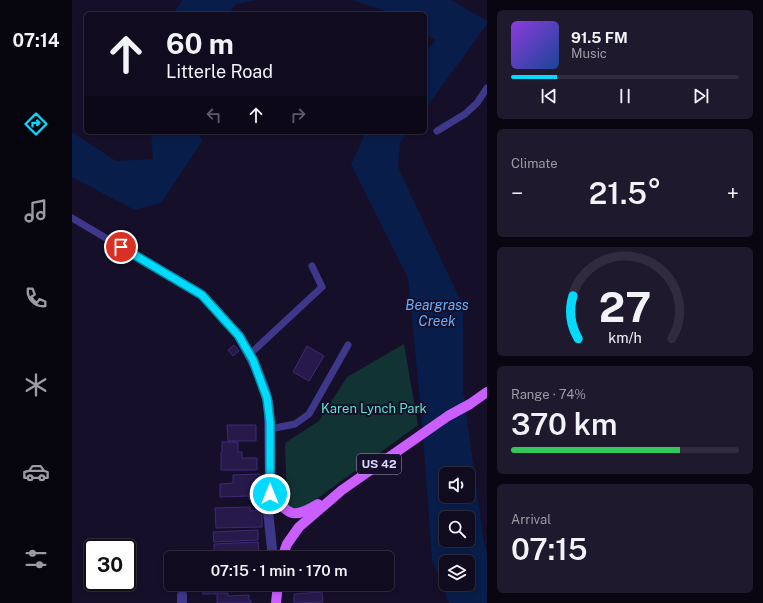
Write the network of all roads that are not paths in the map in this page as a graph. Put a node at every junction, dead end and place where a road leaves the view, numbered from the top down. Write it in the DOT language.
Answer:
graph roads {
  1 [pos="487,88"];
  2 [pos="437,131"];
  3 [pos="72,218"];
  4 [pos="312,266"];
  5 [pos="239,336"];
  6 [pos="348,345"];
  7 [pos="250,354"];
  8 [pos="487,392"];
  9 [pos="270,429"];
  10 [pos="342,490"];
  11 [pos="270,494"];
  12 [pos="272,551"];
  13 [pos="284,551"];
  1 -- 2 [label="lane"];
  3 -- 5 [label="lane"];
  4 -- 7 [label="lane"];
  5 -- 7 [label="street"];
  6 -- 9 [label="lane"];
  7 -- 9 [label="street"];
  8 -- 10 [label="main road, US 42"];
  9 -- 11 [label="street"];
  10 -- 11 [label="main road"];
  10 -- 13 [label="main road, US 42"];
  11 -- 12 [label="street"];
}
